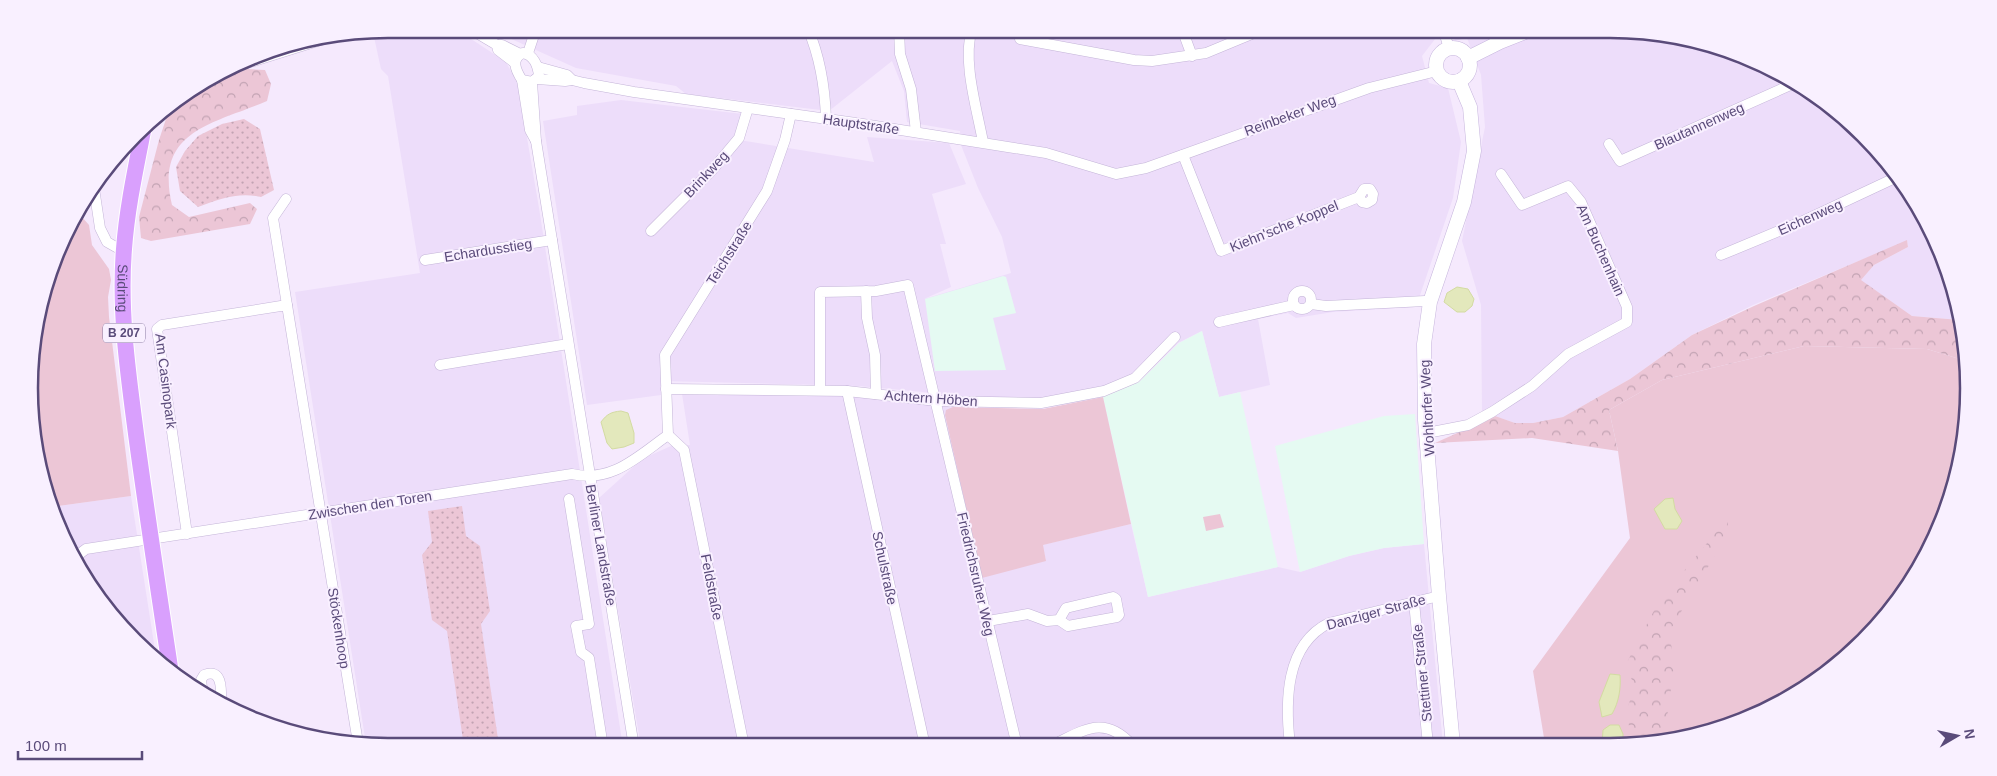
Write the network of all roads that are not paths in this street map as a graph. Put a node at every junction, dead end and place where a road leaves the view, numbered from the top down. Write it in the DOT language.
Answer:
graph roads {
  1 [pos="485,38"];
  2 [pos="531,38"];
  3 [pos="812,38"];
  4 [pos="899,38"];
  5 [pos="969,38"];
  6 [pos="1185,38"];
  7 [pos="1242,38"];
  8 [pos="1446,38"];
  9 [pos="1510,38"];
  10 [pos="1020,39"];
  11 [pos="1449,48"];
  12 [pos="1192,56"];
  13 [pos="521,57"];
  14 [pos="1468,58"];
  15 [pos="538,67"];
  16 [pos="1437,71"];
  17 [pos="530,80"];
  18 [pos="572,80"];
  19 [pos="1458,81"];
  20 [pos="1788,86"];
  21 [pos="748,108"];
  22 [pos="791,114"];
  23 [pos="826,119"];
  24 [pos="916,132"];
  25 [pos="142,138"];
  26 [pos="983,142"];
  27 [pos="1609,144"];
  28 [pos="1183,155"];
  29 [pos="1146,168"];
  30 [pos="1501,174"];
  31 [pos="1891,180"];
  32 [pos="95,196"];
  33 [pos="1359,196"];
  34 [pos="286,199"];
  35 [pos="651,231"];
  36 [pos="552,240"];
  37 [pos="124,251"];
  38 [pos="1721,255"];
  39 [pos="425,260"];
  40 [pos="866,291"];
  41 [pos="1430,302"];
  42 [pos="1311,304"];
  43 [pos="287,305"];
  44 [pos="1294,305"];
  45 [pos="1219,322"];
  46 [pos="1175,337"];
  47 [pos="568,344"];
  48 [pos="440,365"];
  49 [pos="666,388"];
  50 [pos="820,390"];
  51 [pos="847,391"];
  52 [pos="876,394"];
  53 [pos="937,402"];
  54 [pos="1427,433"];
  55 [pos="668,435"];
  56 [pos="589,477"];
  57 [pos="569,499"];
  58 [pos="321,513"];
  59 [pos="187,534"];
  60 [pos="150,539"];
  61 [pos="79,554"];
  62 [pos="1439,596"];
  63 [pos="1414,602"];
  64 [pos="1059,620"];
  65 [pos="988,621"];
  66 [pos="169,661"];
  67 [pos="202,685"];
  68 [pos="221,696"];
  69 [pos="357,737"];
  70 [pos="602,738"];
  71 [pos="632,738"];
  72 [pos="742,738"];
  73 [pos="922,738"];
  74 [pos="1015,738"];
  75 [pos="1068,738"];
  76 [pos="1126,738"];
  77 [pos="1289,738"];
  78 [pos="1427,738"];
  79 [pos="1452,738"];
  1 -- 13 [label="street"];
  2 -- 13 [label="street"];
  3 -- 23 [label="street"];
  4 -- 24 [label="street"];
  5 -- 26 [label="street"];
  6 -- 12 [label="street"];
  7 -- 12 [label="street"];
  8 -- 11 [label="street"];
  9 -- 14 [label="main road"];
  10 -- 12 [label="street"];
  11 -- 14 [label="main road"];
  11 -- 16 [label="main road"];
  13 -- 15 [label="street"];
  13 -- 17 [label="street"];
  14 -- 19 [label="main road"];
  15 -- 17 [label="street"];
  15 -- 18 [label="street, Hauptstraße"];
  16 -- 19 [label="main road"];
  16 -- 28 [label="street, Reinbeker Weg"];
  17 -- 18 [label="street, Hauptstraße"];
  17 -- 36 [label="street, Berliner Landstraße"];
  18 -- 21 [label="street, Hauptstraße"];
  19 -- 41 [label="main road, Wohltorfer Weg"];
  20 -- 27 [label="street, Blautannenweg"];
  21 -- 22 [label="street, Hauptstraße"];
  21 -- 35 [label="street, Brinkweg"];
  22 -- 23 [label="street, Hauptstraße"];
  22 -- 49 [label="street, Teichstraße"];
  23 -- 24 [label="street, Hauptstraße"];
  24 -- 26 [label="street, Hauptstraße"];
  25 -- 37 [label="main road, Südring / B 207"];
  26 -- 29 [label="street, Hauptstraße"];
  28 -- 29 [label="street, Reinbeker Weg"];
  28 -- 33 [label="street, Kiehn'sche Koppel"];
  30 -- 54 [label="street, Am Buchenhain"];
  31 -- 38 [label="street, Eichenweg"];
  32 -- 37 [label="street"];
  34 -- 43 [label="street"];
  36 -- 39 [label="street, Echardusstieg"];
  36 -- 47 [label="street, Berliner Landstraße"];
  37 -- 60 [label="main road, Südring / B 207"];
  40 -- 50 [label="street"];
  40 -- 52 [label="street"];
  40 -- 53 [label="street, Friedrichsruher Weg"];
  41 -- 42 [label="street"];
  41 -- 54 [label="main road, Wohltorfer Weg"];
  42 -- 44 [label="street"];
  42 -- 44 [label="street"];
  43 -- 58 [label="street"];
  43 -- 59 [label="street, Am Casinopark"];
  44 -- 45 [label="street"];
  46 -- 53 [label="street, Achtern Höben"];
  47 -- 48 [label="street"];
  47 -- 56 [label="street, Berliner Landstraße"];
  49 -- 50 [label="street, Achtern Höben"];
  49 -- 55 [label="street, Teichstraße"];
  50 -- 51 [label="street, Achtern Höben"];
  51 -- 52 [label="street, Achtern Höben"];
  51 -- 73 [label="street, Schulstraße"];
  52 -- 53 [label="street, Achtern Höben"];
  53 -- 65 [label="street, Friedrichsruher Weg"];
  54 -- 62 [label="main road, Wohltorfer Weg"];
  55 -- 56 [label="street, Zwischen den Toren"];
  55 -- 72 [label="street, Feldstraße"];
  56 -- 58 [label="street, Zwischen den Toren"];
  56 -- 71 [label="street, Berliner Landstraße"];
  57 -- 70 [label="street, Berliner Landstraße"];
  58 -- 59 [label="street, Zwischen den Toren"];
  58 -- 69 [label="street, Stöckenhoop"];
  59 -- 60 [label="street, Zwischen den Toren"];
  60 -- 61 [label="street"];
  60 -- 66 [label="main road, Südring / B 207"];
  62 -- 63 [label="street, Danziger Straße"];
  62 -- 79 [label="main road, Wohltorfer Weg"];
  63 -- 77 [label="street, Danziger Straße"];
  63 -- 78 [label="street, Stettiner Straße"];
  64 -- 64 [label="street"];
  64 -- 65 [label="street"];
  65 -- 74 [label="street, Friedrichsruher Weg"];
  67 -- 68 [label="street"];
  75 -- 76 [label="street"];
}
